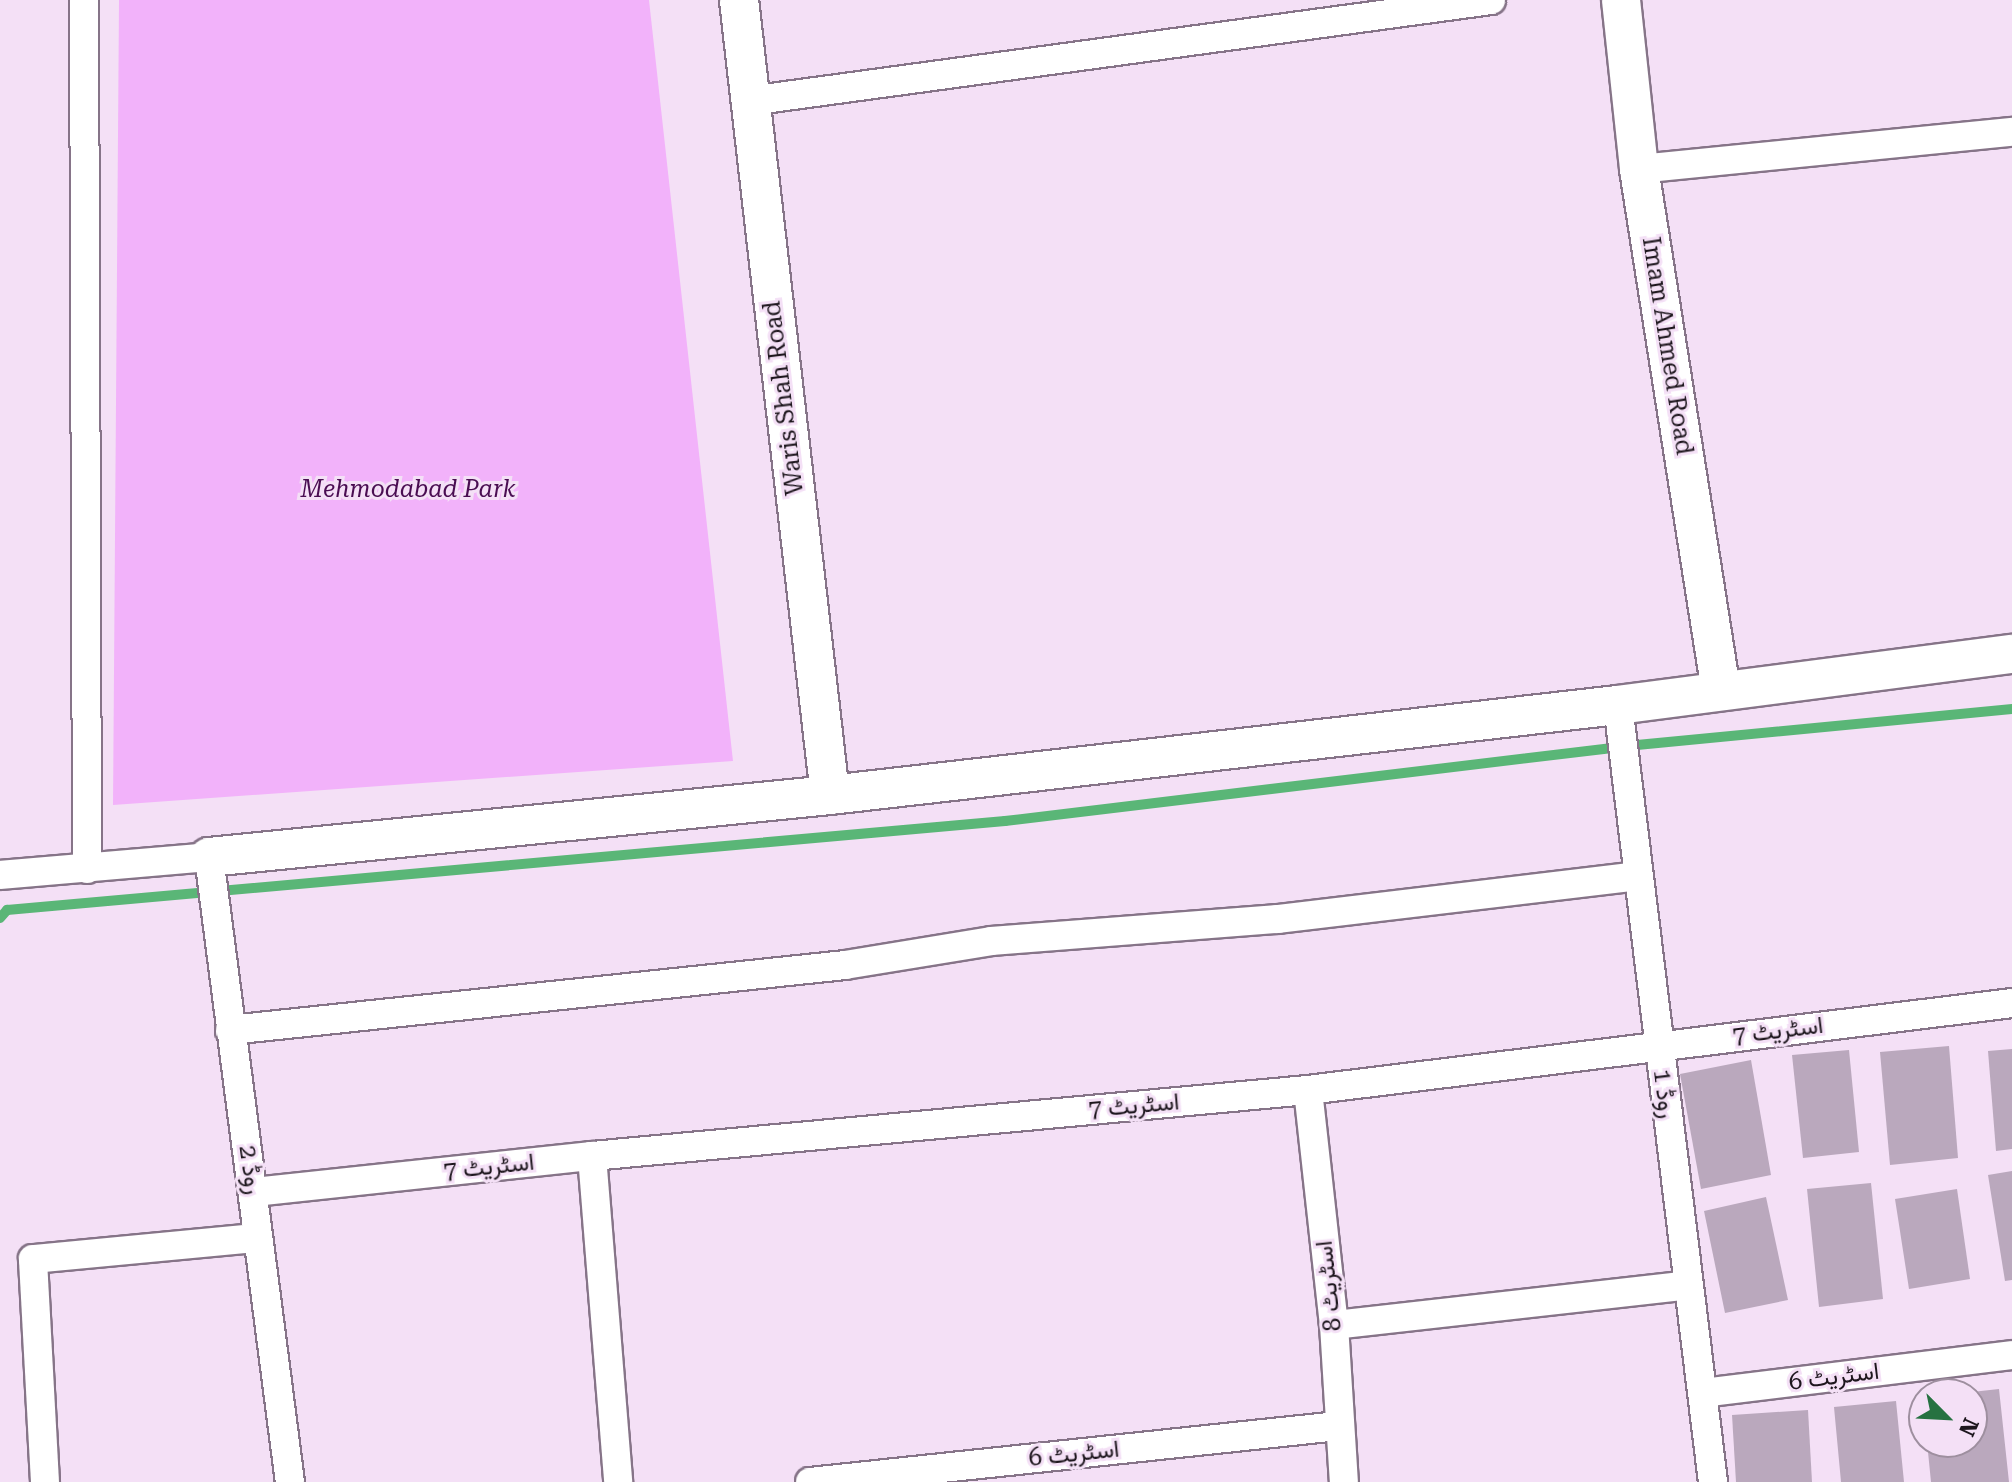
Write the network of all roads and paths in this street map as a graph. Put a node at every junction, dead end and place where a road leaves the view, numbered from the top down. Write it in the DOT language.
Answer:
graph roads {
  1 [pos="84,0"];
  2 [pos="739,0"];
  3 [pos="1491,0"];
  4 [pos="1621,0"];
  5 [pos="749,101"];
  6 [pos="2012,132"];
  7 [pos="1639,169"];
  8 [pos="2012,654"];
  9 [pos="1721,691"];
  10 [pos="1618,705"];
  11 [pos="830,795"];
  12 [pos="87,869"];
  13 [pos="210,872"];
  14 [pos="0,875"];
  15 [pos="1637,876"];
  16 [pos="2012,1003"];
  17 [pos="229,1021"];
  18 [pos="1658,1045"];
  19 [pos="1308,1090"];
  20 [pos="592,1156"];
  21 [pos="254,1192"];
  22 [pos="257,1238"];
  23 [pos="1688,1285"];
  24 [pos="1334,1325"];
  25 [pos="2012,1355"];
  26 [pos="1703,1393"];
  27 [pos="1338,1426"];
  28 [pos="45,1482"];
  29 [pos="290,1482"];
  30 [pos="618,1482"];
  31 [pos="810,1482"];
  32 [pos="1344,1482"];
  33 [pos="1713,1482"];
  1 -- 12 [label="street"];
  2 -- 5 [label="street, Waris Shah Road"];
  3 -- 5 [label="street"];
  4 -- 7 [label="street, Imam Ahmed Road"];
  5 -- 11 [label="street, Waris Shah Road"];
  6 -- 7 [label="street"];
  7 -- 9 [label="street, Imam Ahmed Road"];
  8 -- 9 [label="street"];
  9 -- 10 [label="street"];
  10 -- 11 [label="street"];
  10 -- 15 [label="street, روڈ 1"];
  11 -- 13 [label="street"];
  12 -- 13 [label="street"];
  12 -- 14 [label="street"];
  13 -- 17 [label="street, روڈ 2"];
  15 -- 17 [label="street"];
  15 -- 18 [label="street, روڈ 1"];
  16 -- 18 [label="street, اسٹریٹ 7"];
  17 -- 21 [label="street, روڈ 2"];
  18 -- 19 [label="street, اسٹریٹ 7"];
  18 -- 23 [label="street, روڈ 1"];
  19 -- 20 [label="street, اسٹریٹ 7"];
  19 -- 24 [label="street, اسٹریٹ 8"];
  20 -- 21 [label="street, اسٹریٹ 7"];
  20 -- 30 [label="street"];
  21 -- 22 [label="street, روڈ 2"];
  22 -- 28 [label="street"];
  22 -- 29 [label="street, روڈ 2"];
  23 -- 24 [label="street"];
  23 -- 26 [label="street, روڈ 1"];
  24 -- 27 [label="street, اسٹریٹ 8"];
  25 -- 26 [label="street, اسٹریٹ 6"];
  26 -- 33 [label="street, روڈ 1"];
  27 -- 31 [label="street, اسٹریٹ 6"];
  27 -- 32 [label="street, اسٹریٹ 8"];
}
